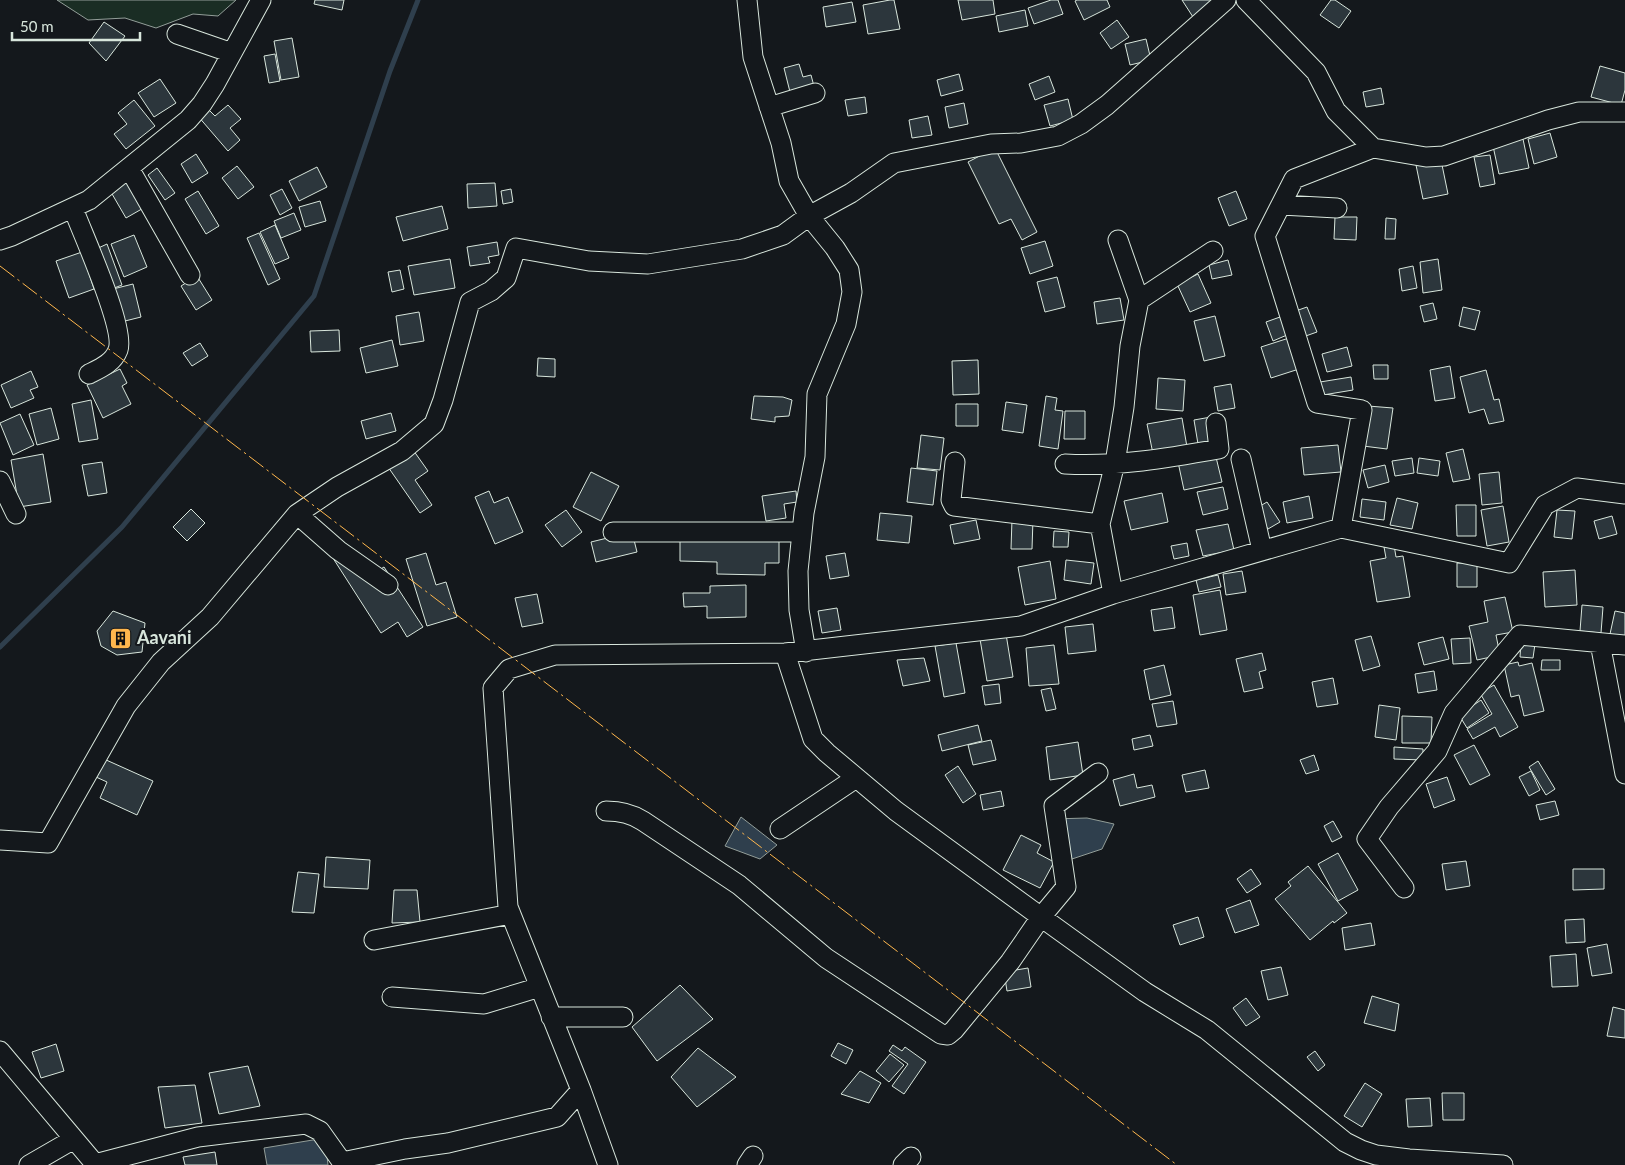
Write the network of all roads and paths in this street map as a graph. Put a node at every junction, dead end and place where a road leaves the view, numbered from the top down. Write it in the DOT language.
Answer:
graph roads {
  1 [pos="261,0"];
  2 [pos="747,0"];
  3 [pos="1226,0"];
  4 [pos="1246,0"];
  5 [pos="177,34"];
  6 [pos="232,54"];
  7 [pos="815,93"];
  8 [pos="769,107"];
  9 [pos="1625,112"];
  10 [pos="1373,148"];
  11 [pos="130,168"];
  12 [pos="1281,206"];
  13 [pos="72,208"];
  14 [pos="1337,208"];
  15 [pos="809,216"];
  16 [pos="0,240"];
  17 [pos="1118,240"];
  18 [pos="1213,252"];
  19 [pos="190,275"];
  20 [pos="1139,300"];
  21 [pos="89,374"];
  22 [pos="1216,422"];
  23 [pos="1241,459"];
  24 [pos="955,462"];
  25 [pos="1114,463"];
  26 [pos="1065,464"];
  27 [pos="0,480"];
  28 [pos="1625,494"];
  29 [pos="16,514"];
  30 [pos="297,514"];
  31 [pos="1100,524"];
  32 [pos="1341,528"];
  33 [pos="613,532"];
  34 [pos="801,532"];
  35 [pos="1262,550"];
  36 [pos="388,585"];
  37 [pos="1113,594"];
  38 [pos="1600,643"];
  39 [pos="1625,645"];
  40 [pos="806,652"];
  41 [pos="785,653"];
  42 [pos="1098,773"];
  43 [pos="1625,774"];
  44 [pos="856,778"];
  45 [pos="620,812"];
  46 [pos="780,829"];
  47 [pos="0,840"];
  48 [pos="1404,888"];
  49 [pos="511,914"];
  50 [pos="1041,916"];
  51 [pos="374,940"];
  52 [pos="540,987"];
  53 [pos="392,997"];
  54 [pos="551,1016"];
  55 [pos="623,1017"];
  56 [pos="0,1051"];
  57 [pos="581,1090"];
  58 [pos="74,1139"];
  59 [pos="29,1165"];
  60 [pos="96,1165"];
  61 [pos="608,1165"];
  62 [pos="1503,1165"];
  1 -- 6 [label="street"];
  2 -- 8 [label="street"];
  3 -- 15 [label="street"];
  4 -- 10 [label="street"];
  5 -- 6 [label="street"];
  6 -- 11 [label="street"];
  7 -- 8 [label="street"];
  8 -- 15 [label="street"];
  9 -- 10 [label="street"];
  10 -- 12 [label="street"];
  11 -- 13 [label="street"];
  11 -- 19 [label="street"];
  12 -- 14 [label="street"];
  12 -- 32 [label="street"];
  13 -- 16 [label="street"];
  13 -- 21 [label="street"];
  15 -- 30 [label="street"];
  15 -- 34 [label="street"];
  17 -- 20 [label="street"];
  18 -- 20 [label="street"];
  20 -- 25 [label="street"];
  22 -- 25 [label="street"];
  23 -- 35 [label="street"];
  24 -- 31 [label="street"];
  25 -- 26 [label="street"];
  25 -- 31 [label="street"];
  27 -- 29 [label="street"];
  28 -- 32 [label="street"];
  30 -- 36 [label="street"];
  30 -- 47 [label="street"];
  31 -- 37 [label="street"];
  32 -- 35 [label="street"];
  33 -- 34 [label="street"];
  34 -- 40 [label="street"];
  35 -- 37 [label="street"];
  37 -- 40 [label="street"];
  38 -- 39 [label="street"];
  38 -- 43 [label="street"];
  38 -- 48 [label="street"];
  40 -- 41 [label="street"];
  41 -- 44 [label="street"];
  41 -- 49 [label="street"];
  42 -- 50 [label="street"];
  44 -- 46 [label="street"];
  44 -- 50 [label="street"];
  45 -- 50 [label="street"];
  49 -- 51 [label="street"];
  49 -- 52 [label="street"];
  50 -- 62 [label="street"];
  52 -- 53 [label="street"];
  52 -- 54 [label="street"];
  54 -- 55 [label="street"];
  54 -- 57 [label="street"];
  56 -- 58 [label="street"];
  57 -- 60 [label="street"];
  57 -- 61 [label="street"];
  58 -- 59 [label="street"];
  58 -- 60 [label="street"];
}
